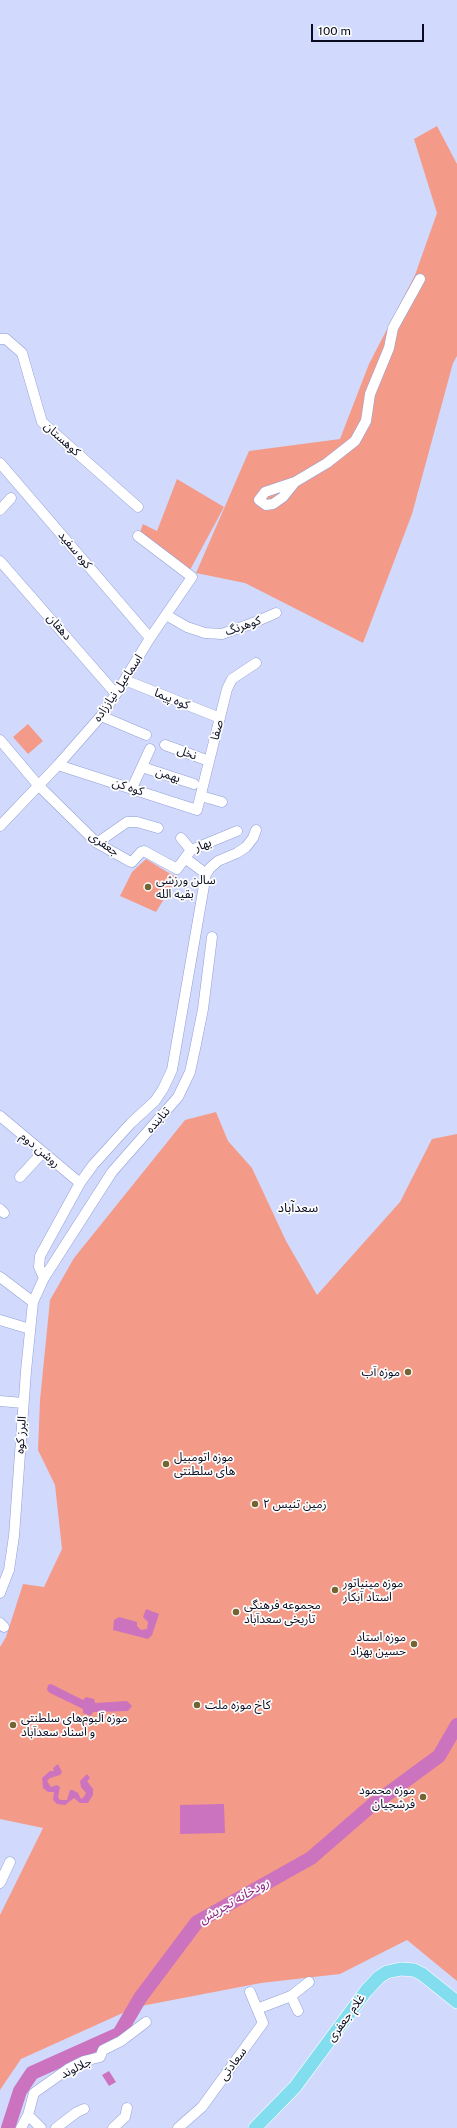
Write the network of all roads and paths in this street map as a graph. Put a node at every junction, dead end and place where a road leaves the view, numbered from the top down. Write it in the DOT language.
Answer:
graph roads {
  1 [pos="420,279"];
  2 [pos="0,339"];
  3 [pos="0,462"];
  4 [pos="295,482"];
  5 [pos="11,498"];
  6 [pos="138,507"];
  7 [pos="0,510"];
  8 [pos="138,536"];
  9 [pos="0,561"];
  10 [pos="276,613"];
  11 [pos="166,615"];
  12 [pos="150,638"];
  13 [pos="256,662"];
  14 [pos="125,680"];
  15 [pos="116,694"];
  16 [pos="101,716"];
  17 [pos="220,718"];
  18 [pos="146,735"];
  19 [pos="0,740"];
  20 [pos="165,745"];
  21 [pos="150,749"];
  22 [pos="209,761"];
  23 [pos="58,765"];
  24 [pos="142,767"];
  25 [pos="194,784"];
  26 [pos="38,785"];
  27 [pos="132,788"];
  28 [pos="201,796"];
  29 [pos="222,802"];
  30 [pos="197,810"];
  31 [pos="0,826"];
  32 [pos="158,828"];
  33 [pos="256,830"];
  34 [pos="237,831"];
  35 [pos="181,838"];
  36 [pos="97,843"];
  37 [pos="188,854"];
  38 [pos="178,868"];
  39 [pos="201,870"];
  40 [pos="212,937"];
  41 [pos="0,1116"];
  42 [pos="43,1152"];
  43 [pos="20,1177"];
  44 [pos="80,1183"];
  45 [pos="0,1278"];
  46 [pos="44,1278"];
  47 [pos="33,1302"];
  48 [pos="0,1320"];
  49 [pos="30,1329"];
  50 [pos="0,1400"];
  51 [pos="24,1403"];
  52 [pos="0,1593"];
  53 [pos="10,1862"];
  54 [pos="0,1883"];
  55 [pos="309,1982"];
  56 [pos="250,1992"];
  57 [pos="291,1996"];
  58 [pos="457,2002"];
  59 [pos="257,2009"];
  60 [pos="298,2011"];
  61 [pos="146,2022"];
  62 [pos="127,2108"];
  63 [pos="84,2110"];
  64 [pos="28,2115"];
  65 [pos="22,2128"];
  66 [pos="41,2128"];
  67 [pos="56,2128"];
  68 [pos="113,2128"];
  69 [pos="178,2128"];
  70 [pos="255,2128"];
  1 -- 4 [label="street"];
  2 -- 6 [label="street, کوهستان"];
  3 -- 12 [label="street, کوه سفید"];
  5 -- 7 [label="street"];
  8 -- 11 [label="street, اسماعیل نیاززاده"];
  9 -- 15 [label="street, دهقان"];
  10 -- 11 [label="street, کوهرنگ"];
  11 -- 12 [label="street, اسماعیل نیاززاده"];
  12 -- 14 [label="street, اسماعیل نیاززاده"];
  13 -- 17 [label="street, صفا"];
  14 -- 15 [label="street, اسماعیل نیاززاده"];
  14 -- 17 [label="street, کوه پیما"];
  15 -- 16 [label="street, اسماعیل نیاززاده"];
  16 -- 18 [label="street"];
  16 -- 23 [label="street, اسماعیل نیاززاده"];
  17 -- 22 [label="street, صفا"];
  19 -- 26 [label="street, جعفری"];
  20 -- 22 [label="street, نخل"];
  21 -- 24 [label="street"];
  22 -- 28 [label="street, صفا"];
  23 -- 26 [label="street, اسماعیل نیاززاده"];
  23 -- 27 [label="street, کوه کن"];
  24 -- 25 [label="street, بهمن"];
  24 -- 27 [label="street"];
  26 -- 31 [label="street, اسماعیل نیاززاده"];
  26 -- 36 [label="street, جعفری"];
  27 -- 30 [label="street, کوه کن"];
  28 -- 29 [label="street"];
  28 -- 30 [label="street, صفا"];
  32 -- 36 [label="street"];
  33 -- 44 [label="street"];
  34 -- 37 [label="street, بهار"];
  35 -- 37 [label="street"];
  36 -- 38 [label="street, جعفری"];
  37 -- 38 [label="street, بهار"];
  37 -- 39 [label="street"];
  40 -- 46 [label="street, تنابنده"];
  41 -- 42 [label="street, روشن دوم"];
  42 -- 43 [label="street"];
  42 -- 44 [label="street, روشن دوم"];
  44 -- 46 [label="street"];
  45 -- 47 [label="street"];
  46 -- 47 [label="street, البرز کوه"];
  47 -- 49 [label="street, البرز کوه"];
  48 -- 49 [label="street"];
  49 -- 51 [label="street, البرز کوه"];
  50 -- 51 [label="street"];
  51 -- 52 [label="street, البرز کوه"];
  53 -- 54 [label="street"];
  55 -- 57 [label="street"];
  56 -- 59 [label="street, سعادتی"];
  57 -- 59 [label="street"];
  57 -- 60 [label="street"];
  58 -- 70 [label="main road, غلام جعفری"];
  59 -- 69 [label="street, سعادتی"];
  61 -- 64 [label="street, جلالوند"];
  62 -- 68 [label="street"];
  63 -- 67 [label="street"];
  64 -- 65 [label="street, جلالوند"];
  64 -- 66 [label="street"];
}
